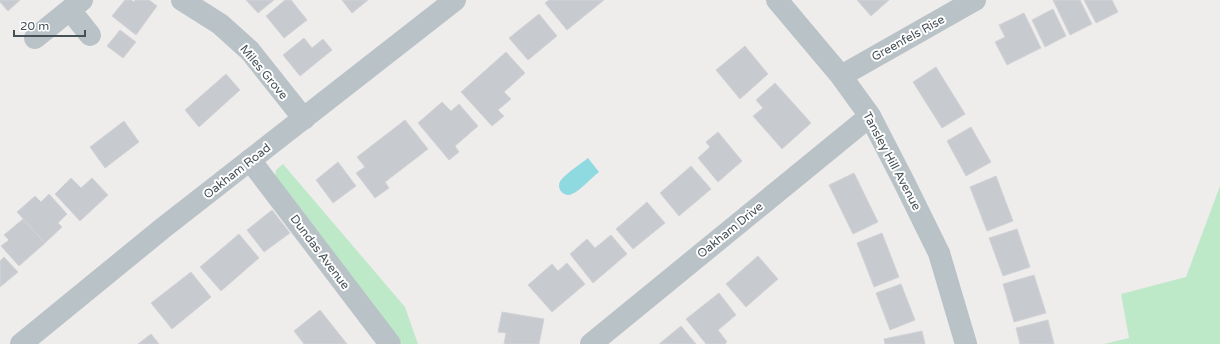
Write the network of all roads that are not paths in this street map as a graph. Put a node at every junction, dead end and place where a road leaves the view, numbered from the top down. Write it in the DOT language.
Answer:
graph roads {
  1 [pos="182,0"];
  2 [pos="455,0"];
  3 [pos="778,0"];
  4 [pos="975,0"];
  5 [pos="76,5"];
  6 [pos="90,35"];
  7 [pos="35,38"];
  8 [pos="841,76"];
  9 [pos="870,116"];
  10 [pos="304,119"];
  11 [pos="250,160"];
  12 [pos="21,344"];
  13 [pos="390,344"];
  14 [pos="591,344"];
  15 [pos="966,344"];
  1 -- 10 [label="street, Miles Grove"];
  2 -- 10 [label="street, Oakham Road"];
  3 -- 8 [label="street, Tansley Hill Avenue"];
  4 -- 8 [label="street, Greenfels Rise"];
  5 -- 6 [label="street"];
  5 -- 7 [label="street"];
  8 -- 9 [label="street, Tansley Hill Avenue"];
  9 -- 14 [label="street, Oakham Drive"];
  9 -- 15 [label="street, Tansley Hill Avenue"];
  10 -- 11 [label="street, Oakham Road"];
  11 -- 12 [label="street, Oakham Road"];
  11 -- 13 [label="street, Dundas Avenue"];
}
